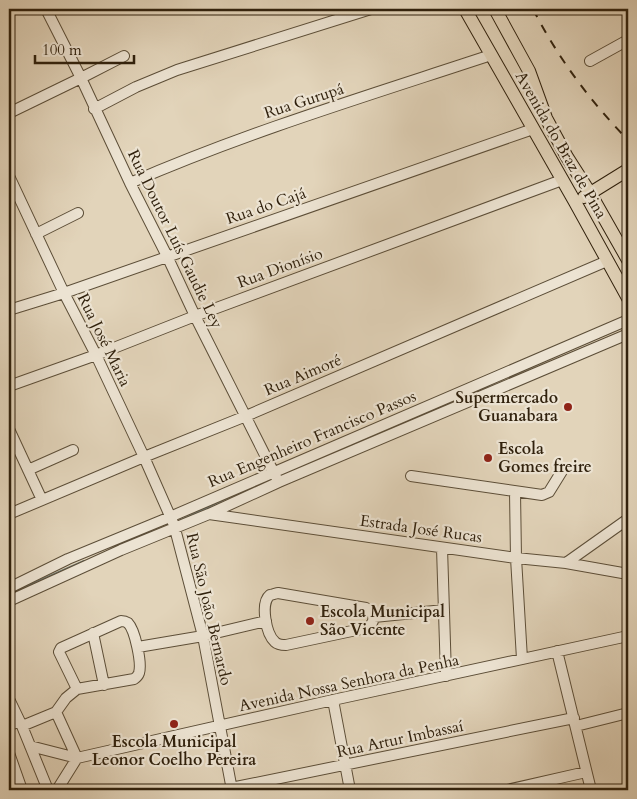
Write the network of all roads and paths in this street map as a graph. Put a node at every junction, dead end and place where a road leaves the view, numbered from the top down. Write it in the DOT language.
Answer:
graph roads {
  1 [pos="46,9"];
  2 [pos="371,9"];
  3 [pos="465,9"];
  4 [pos="495,9"];
  5 [pos="628,40"];
  6 [pos="492,55"];
  7 [pos="124,56"];
  8 [pos="590,61"];
  9 [pos="81,78"];
  10 [pos="94,109"];
  11 [pos="9,113"];
  12 [pos="533,129"];
  13 [pos="628,170"];
  14 [pos="9,176"];
  15 [pos="562,180"];
  16 [pos="130,183"];
  17 [pos="590,193"];
  18 [pos="575,202"];
  19 [pos="78,213"];
  20 [pos="36,234"];
  21 [pos="167,256"];
  22 [pos="628,260"];
  23 [pos="608,261"];
  24 [pos="64,293"];
  25 [pos="628,298"];
  26 [pos="9,310"];
  27 [pos="196,316"];
  28 [pos="628,320"];
  29 [pos="611,327"];
  30 [pos="628,334"];
  31 [pos="616,339"];
  32 [pos="96,355"];
  33 [pos="9,386"];
  34 [pos="452,402"];
  35 [pos="246,416"];
  36 [pos="9,429"];
  37 [pos="72,450"];
  38 [pos="144,457"];
  39 [pos="28,470"];
  40 [pos="562,471"];
  41 [pos="411,476"];
  42 [pos="276,477"];
  43 [pos="515,492"];
  44 [pos="42,500"];
  45 [pos="9,514"];
  46 [pos="210,514"];
  47 [pos="628,518"];
  48 [pos="173,522"];
  49 [pos="442,548"];
  50 [pos="516,558"];
  51 [pos="566,563"];
  52 [pos="628,574"];
  53 [pos="9,588"];
  54 [pos="9,601"];
  55 [pos="444,610"];
  56 [pos="374,617"];
  57 [pos="266,622"];
  58 [pos="93,632"];
  59 [pos="203,636"];
  60 [pos="628,636"];
  61 [pos="138,647"];
  62 [pos="557,651"];
  63 [pos="522,659"];
  64 [pos="446,676"];
  65 [pos="104,685"];
  66 [pos="77,689"];
  67 [pos="9,698"];
  68 [pos="333,700"];
  69 [pos="56,712"];
  70 [pos="628,713"];
  71 [pos="575,722"];
  72 [pos="21,724"];
  73 [pos="9,725"];
  74 [pos="220,726"];
  75 [pos="30,746"];
  76 [pos="9,753"];
  77 [pos="77,758"];
  78 [pos="345,765"];
  79 [pos="586,772"];
  80 [pos="231,789"];
  81 [pos="22,790"];
  82 [pos="48,790"];
  83 [pos="57,790"];
  84 [pos="350,790"];
  85 [pos="507,790"];
  86 [pos="591,790"];
  1 -- 9 [label="street, Rua Doutor Luís Gaudie Ley"];
  2 -- 10 [label="street"];
  3 -- 6 [label="main road, Avenida do Braz de Pina"];
  4 -- 17 [label="main road, Avenida do Braz de Pina"];
  5 -- 8 [label="street"];
  6 -- 12 [label="main road, Avenida do Braz de Pina"];
  6 -- 16 [label="street, Rua Gurupá"];
  7 -- 9 [label="street"];
  9 -- 10 [label="street, Rua Doutor Luís Gaudie Ley"];
  9 -- 11 [label="street"];
  10 -- 16 [label="street, Rua Doutor Luís Gaudie Ley"];
  12 -- 15 [label="main road, Avenida do Braz de Pina"];
  12 -- 21 [label="street, Rua do Cajá"];
  13 -- 17 [label="main road"];
  14 -- 20 [label="street, Rua José Maria"];
  15 -- 18 [label="main road, Avenida do Braz de Pina"];
  15 -- 27 [label="street, Rua Dionísio"];
  16 -- 21 [label="street, Rua Doutor Luís Gaudie Ley"];
  17 -- 18 [label="main road"];
  17 -- 22 [label="main road, Avenida do Braz de Pina"];
  18 -- 23 [label="main road, Avenida do Braz de Pina"];
  19 -- 20 [label="street"];
  20 -- 24 [label="street, Rua José Maria"];
  21 -- 24 [label="street, Rua do Cajá"];
  21 -- 27 [label="street, Rua Doutor Luís Gaudie Ley"];
  23 -- 25 [label="main road, Avenida do Braz de Pina"];
  23 -- 35 [label="street, Rua Aimoré"];
  24 -- 26 [label="street, Rua do Cajá"];
  24 -- 32 [label="street, Rua José Maria"];
  27 -- 32 [label="street, Rua Dionísio"];
  27 -- 35 [label="street, Rua Doutor Luís Gaudie Ley"];
  28 -- 29 [label="street, Rua Engenheiro Francisco Passos"];
  29 -- 31 [label="street"];
  29 -- 34 [label="street, Rua Engenheiro Francisco Passos"];
  30 -- 31 [label="street, Rua Engenheiro Francisco Passos"];
  31 -- 34 [label="street, Rua Engenheiro Francisco Passos"];
  32 -- 33 [label="street, Rua Dionísio"];
  32 -- 38 [label="street, Rua José Maria"];
  34 -- 42 [label="street, Rua Engenheiro Francisco Passos"];
  35 -- 38 [label="street, Rua Aimoré"];
  35 -- 42 [label="street, Rua Doutor Luís Gaudie Ley"];
  36 -- 39 [label="street"];
  37 -- 39 [label="street"];
  38 -- 44 [label="street, Rua Aimoré"];
  38 -- 48 [label="street, Rua José Maria"];
  39 -- 44 [label="street"];
  40 -- 43 [label="street"];
  41 -- 43 [label="street"];
  42 -- 46 [label="street, Rua Engenheiro Francisco Passos"];
  42 -- 48 [label="street, Rua Engenheiro Francisco Passos"];
  43 -- 50 [label="street"];
  44 -- 45 [label="street, Rua Aimoré"];
  46 -- 48 [label="street, Rua Engenheiro Francisco Passos"];
  46 -- 49 [label="street, Estrada José Rucas"];
  47 -- 51 [label="street"];
  48 -- 53 [label="street, Rua Engenheiro Francisco Passos"];
  48 -- 54 [label="street, Rua Engenheiro Francisco Passos"];
  48 -- 59 [label="street, Rua São João Bernardo"];
  49 -- 50 [label="street, Estrada José Rucas"];
  49 -- 55 [label="street"];
  50 -- 51 [label="street, Estrada José Rucas"];
  50 -- 63 [label="street"];
  51 -- 52 [label="street, Estrada José Rucas"];
  55 -- 56 [label="street"];
  55 -- 64 [label="street"];
  56 -- 57 [label="street"];
  56 -- 57 [label="street"];
  57 -- 59 [label="street"];
  58 -- 61 [label="street"];
  58 -- 65 [label="street"];
  58 -- 66 [label="street"];
  59 -- 61 [label="street"];
  59 -- 74 [label="street, Rua São João Bernardo"];
  60 -- 62 [label="street, Avenida Nossa Senhora da Penha"];
  61 -- 65 [label="street"];
  62 -- 63 [label="street, Avenida Nossa Senhora da Penha"];
  62 -- 71 [label="street"];
  63 -- 64 [label="street, Avenida Nossa Senhora da Penha"];
  64 -- 68 [label="street, Avenida Nossa Senhora da Penha"];
  65 -- 66 [label="street"];
  66 -- 69 [label="street"];
  67 -- 72 [label="street"];
  68 -- 74 [label="street, Avenida Nossa Senhora da Penha"];
  68 -- 78 [label="street"];
  69 -- 72 [label="street"];
  69 -- 77 [label="street"];
  70 -- 71 [label="street, Rua Artur Imbassaí"];
  71 -- 78 [label="street, Rua Artur Imbassaí"];
  71 -- 79 [label="street"];
  72 -- 73 [label="street"];
  72 -- 75 [label="street"];
  74 -- 77 [label="street, Avenida Nossa Senhora da Penha"];
  74 -- 80 [label="street, Rua São João Bernardo"];
  75 -- 77 [label="street"];
  75 -- 82 [label="street"];
  76 -- 81 [label="street"];
  77 -- 83 [label="street"];
  78 -- 80 [label="street, Rua Artur Imbassaí"];
  78 -- 84 [label="street"];
  79 -- 85 [label="street"];
  79 -- 86 [label="street"];
}
